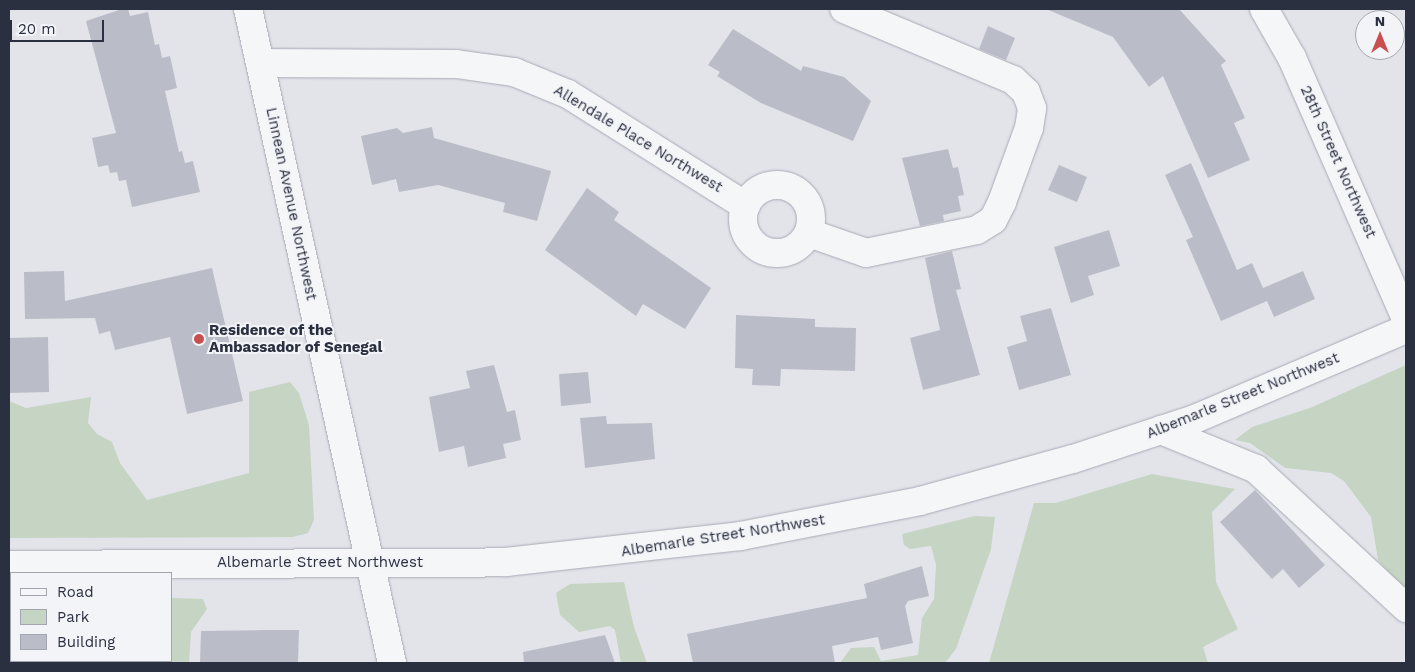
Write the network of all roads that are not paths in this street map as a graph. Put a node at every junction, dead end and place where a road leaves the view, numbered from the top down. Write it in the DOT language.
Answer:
graph roads {
  1 [pos="248,9"];
  2 [pos="844,9"];
  3 [pos="1264,9"];
  4 [pos="260,63"];
  5 [pos="746,206"];
  6 [pos="808,233"];
  7 [pos="1406,319"];
  8 [pos="1406,329"];
  9 [pos="1161,430"];
  10 [pos="369,563"];
  11 [pos="9,565"];
  12 [pos="1406,608"];
  13 [pos="392,663"];
  1 -- 4 [label="street, Linnean Avenue Northwest"];
  2 -- 6 [label="street"];
  3 -- 7 [label="street, 28th Street Northwest"];
  4 -- 5 [label="street, Allendale Place Northwest"];
  4 -- 10 [label="street, Linnean Avenue Northwest"];
  5 -- 6 [label="street"];
  5 -- 6 [label="street"];
  8 -- 9 [label="street, Albemarle Street Northwest"];
  9 -- 10 [label="street, Albemarle Street Northwest"];
  9 -- 12 [label="street"];
  10 -- 11 [label="street, Albemarle Street Northwest"];
  10 -- 13 [label="street, Linnean Avenue Northwest"];
}
